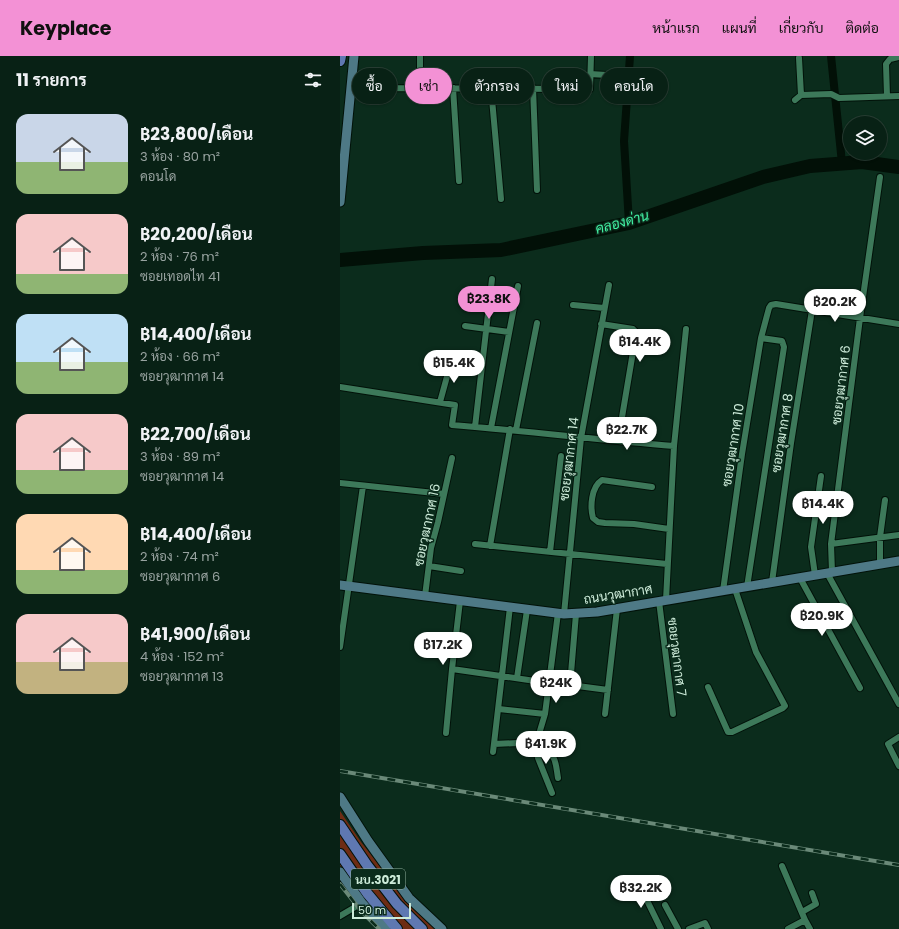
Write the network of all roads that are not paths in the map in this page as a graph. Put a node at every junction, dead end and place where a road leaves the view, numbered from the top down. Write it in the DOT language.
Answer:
graph roads {
  1 [pos="341,56"];
  2 [pos="354,56"];
  3 [pos="420,56"];
  4 [pos="591,56"];
  5 [pos="899,57"];
  6 [pos="799,58"];
  7 [pos="340,62"];
  8 [pos="420,68"];
  9 [pos="590,68"];
  10 [pos="351,88"];
  11 [pos="405,88"];
  12 [pos="453,88"];
  13 [pos="460,88"];
  14 [pos="801,95"];
  15 [pos="887,96"];
  16 [pos="899,96"];
  17 [pos="795,100"];
  18 [pos="492,104"];
  19 [pos="534,104"];
  20 [pos="880,177"];
  21 [pos="459,181"];
  22 [pos="537,190"];
  23 [pos="501,199"];
  24 [pos="340,202"];
  25 [pos="492,279"];
  26 [pos="609,285"];
  27 [pos="518,286"];
  28 [pos="573,305"];
  29 [pos="604,308"];
  30 [pos="812,310"];
  31 [pos="860,318"];
  32 [pos="537,323"];
  33 [pos="601,324"];
  34 [pos="899,324"];
  35 [pos="465,326"];
  36 [pos="487,329"];
  37 [pos="686,329"];
  38 [pos="510,332"];
  39 [pos="761,338"];
  40 [pos="451,362"];
  41 [pos="340,387"];
  42 [pos="440,402"];
  43 [pos="475,427"];
  44 [pos="491,428"];
  45 [pos="513,430"];
  46 [pos="581,438"];
  47 [pos="618,441"];
  48 [pos="674,446"];
  49 [pos="561,456"];
  50 [pos="452,458"];
  51 [pos="821,476"];
  52 [pos="340,482"];
  53 [pos="363,486"];
  54 [pos="652,487"];
  55 [pos="444,494"];
  56 [pos="885,500"];
  57 [pos="669,529"];
  58 [pos="899,534"];
  59 [pos="880,537"];
  60 [pos="475,544"];
  61 [pos="831,544"];
  62 [pos="490,546"];
  63 [pos="550,552"];
  64 [pos="570,554"];
  65 [pos="899,561"];
  66 [pos="667,564"];
  67 [pos="880,564"];
  68 [pos="429,566"];
  69 [pos="461,571"];
  70 [pos="829,573"];
  71 [pos="815,575"];
  72 [pos="800,578"];
  73 [pos="772,582"];
  74 [pos="345,586"];
  75 [pos="747,587"];
  76 [pos="735,588"];
  77 [pos="723,591"];
  78 [pos="425,596"];
  79 [pos="460,601"];
  80 [pos="662,601"];
  81 [pos="510,607"];
  82 [pos="616,608"];
  83 [pos="527,610"];
  84 [pos="561,613"];
  85 [pos="576,614"];
  86 [pos="340,647"];
  87 [pos="452,669"];
  88 [pos="503,676"];
  89 [pos="517,678"];
  90 [pos="549,683"];
  91 [pos="708,687"];
  92 [pos="860,688"];
  93 [pos="608,690"];
  94 [pos="899,704"];
  95 [pos="499,709"];
  96 [pos="545,714"];
  97 [pos="606,714"];
  98 [pos="673,714"];
  99 [pos="446,733"];
  100 [pos="899,738"];
  101 [pos="494,744"];
  102 [pos="537,747"];
  103 [pos="493,752"];
  104 [pos="899,766"];
  105 [pos="558,778"];
  106 [pos="552,793"];
  107 [pos="340,797"];
  108 [pos="340,825"];
  109 [pos="340,854"];
  110 [pos="782,866"];
  111 [pos="340,872"];
  112 [pos="637,880"];
  113 [pos="812,893"];
  114 [pos="362,903"];
  115 [pos="665,905"];
  116 [pos="802,912"];
  117 [pos="340,916"];
  118 [pos="805,920"];
  119 [pos="386,929"];
  120 [pos="397,929"];
  121 [pos="422,929"];
  122 [pos="442,929"];
  123 [pos="661,929"];
  124 [pos="678,929"];
  125 [pos="689,929"];
  126 [pos="708,929"];
  127 [pos="788,929"];
  128 [pos="810,929"];
  1 -- 7 [label="main road"];
  2 -- 10 [label="main road"];
  3 -- 8 [label="street"];
  4 -- 9 [label="street"];
  5 -- 15 [label="street"];
  6 -- 14 [label="street"];
  10 -- 11 [label="street"];
  10 -- 24 [label="main road"];
  12 -- 13 [label="street"];
  12 -- 21 [label="street"];
  14 -- 15 [label="street"];
  14 -- 17 [label="street"];
  15 -- 16 [label="street"];
  18 -- 23 [label="street"];
  19 -- 22 [label="street"];
  20 -- 31 [label="street, ซอยวุฒากาศ 6"];
  25 -- 36 [label="street"];
  26 -- 29 [label="street, ซอยวุฒากาศ 14"];
  27 -- 38 [label="street"];
  28 -- 29 [label="street"];
  29 -- 33 [label="street, ซอยวุฒากาศ 14"];
  30 -- 31 [label="street"];
  30 -- 39 [label="street, ซอยวุฒากาศ 10"];
  30 -- 73 [label="street, ซอยวุฒากาศ 8"];
  31 -- 34 [label="street"];
  31 -- 61 [label="street, ซอยวุฒากาศ 6"];
  32 -- 45 [label="street"];
  33 -- 46 [label="street, ซอยวุฒากาศ 14"];
  33 -- 47 [label="street"];
  35 -- 36 [label="street"];
  36 -- 38 [label="street"];
  36 -- 43 [label="street"];
  37 -- 48 [label="street, ซอยวุฒากาศ 7"];
  38 -- 44 [label="street"];
  39 -- 75 [label="street"];
  39 -- 77 [label="street, ซอยวุฒากาศ 10"];
  40 -- 42 [label="street"];
  41 -- 42 [label="street"];
  42 -- 43 [label="street"];
  43 -- 44 [label="street"];
  44 -- 45 [label="street"];
  45 -- 46 [label="street"];
  45 -- 62 [label="street"];
  46 -- 47 [label="street"];
  46 -- 64 [label="street, ซอยวุฒากาศ 14"];
  47 -- 48 [label="street"];
  48 -- 57 [label="street, ซอยวุฒากาศ 7"];
  49 -- 63 [label="street"];
  50 -- 55 [label="street, ซอยวุฒากาศ 16"];
  51 -- 71 [label="street"];
  52 -- 53 [label="street"];
  53 -- 55 [label="street"];
  53 -- 74 [label="street"];
  54 -- 57 [label="street"];
  55 -- 68 [label="street, ซอยวุฒากาศ 16"];
  56 -- 59 [label="street"];
  57 -- 66 [label="street, ซอยวุฒากาศ 7"];
  58 -- 59 [label="street"];
  59 -- 61 [label="street"];
  59 -- 67 [label="street"];
  60 -- 62 [label="street"];
  61 -- 70 [label="street, ซอยวุฒากาศ 6"];
  62 -- 63 [label="street"];
  63 -- 64 [label="street"];
  64 -- 66 [label="street"];
  64 -- 84 [label="street, ซอยวุฒากาศ 14"];
  65 -- 67 [label="main road, ถนนวุฒากาศ"];
  66 -- 80 [label="street, ซอยวุฒากาศ 7"];
  67 -- 70 [label="main road, ถนนวุฒากาศ"];
  68 -- 69 [label="street"];
  68 -- 78 [label="street, ซอยวุฒากาศ 16"];
  70 -- 71 [label="main road, ถนนวุฒากาศ"];
  70 -- 94 [label="street"];
  71 -- 72 [label="main road, ถนนวุฒากาศ"];
  72 -- 73 [label="main road, ถนนวุฒากาศ"];
  72 -- 92 [label="street"];
  73 -- 75 [label="main road, ถนนวุฒากาศ"];
  74 -- 78 [label="main road, ถนนวุฒากาศ"];
  74 -- 86 [label="street"];
  75 -- 76 [label="main road, ถนนวุฒากาศ"];
  76 -- 77 [label="main road, ถนนวุฒากาศ"];
  76 -- 91 [label="street"];
  77 -- 80 [label="main road, ถนนวุฒากาศ"];
  78 -- 79 [label="main road, ถนนวุฒากาศ"];
  79 -- 81 [label="main road, ถนนวุฒากาศ"];
  79 -- 87 [label="street"];
  80 -- 82 [label="main road, ถนนวุฒากาศ"];
  80 -- 98 [label="street, ซอยวุฒากาศ 7"];
  81 -- 83 [label="main road, ถนนวุฒากาศ"];
  81 -- 88 [label="street"];
  82 -- 85 [label="main road, ถนนวุฒากาศ"];
  82 -- 93 [label="street"];
  83 -- 84 [label="main road, ถนนวุฒากาศ"];
  83 -- 89 [label="street"];
  84 -- 85 [label="main road, ถนนวุฒากาศ"];
  84 -- 90 [label="street, ซอยวุฒากาศ 14"];
  85 -- 93 [label="street"];
  87 -- 88 [label="street"];
  87 -- 99 [label="street"];
  88 -- 89 [label="street"];
  88 -- 95 [label="street"];
  89 -- 90 [label="street"];
  90 -- 96 [label="street, ซอยวุฒากาศ 14"];
  93 -- 97 [label="street"];
  95 -- 96 [label="street"];
  95 -- 101 [label="street"];
  96 -- 102 [label="street, ซอยวุฒากาศ 14"];
  100 -- 104 [label="street"];
  101 -- 102 [label="street"];
  101 -- 103 [label="street"];
  102 -- 105 [label="street"];
  102 -- 106 [label="street"];
  107 -- 122 [label="main road, นบ.3021"];
  108 -- 121 [label="main road, นบ.3021"];
  109 -- 120 [label="main road, นบ.3021"];
  110 -- 116 [label="street"];
  111 -- 114 [label="main road, นบ.3021"];
  112 -- 123 [label="street"];
  113 -- 116 [label="street"];
  114 -- 117 [label="street"];
  114 -- 119 [label="main road, นบ.3021"];
  115 -- 124 [label="street"];
  116 -- 118 [label="street"];
  118 -- 127 [label="street"];
  118 -- 128 [label="street"];
  125 -- 126 [label="street"];
}
